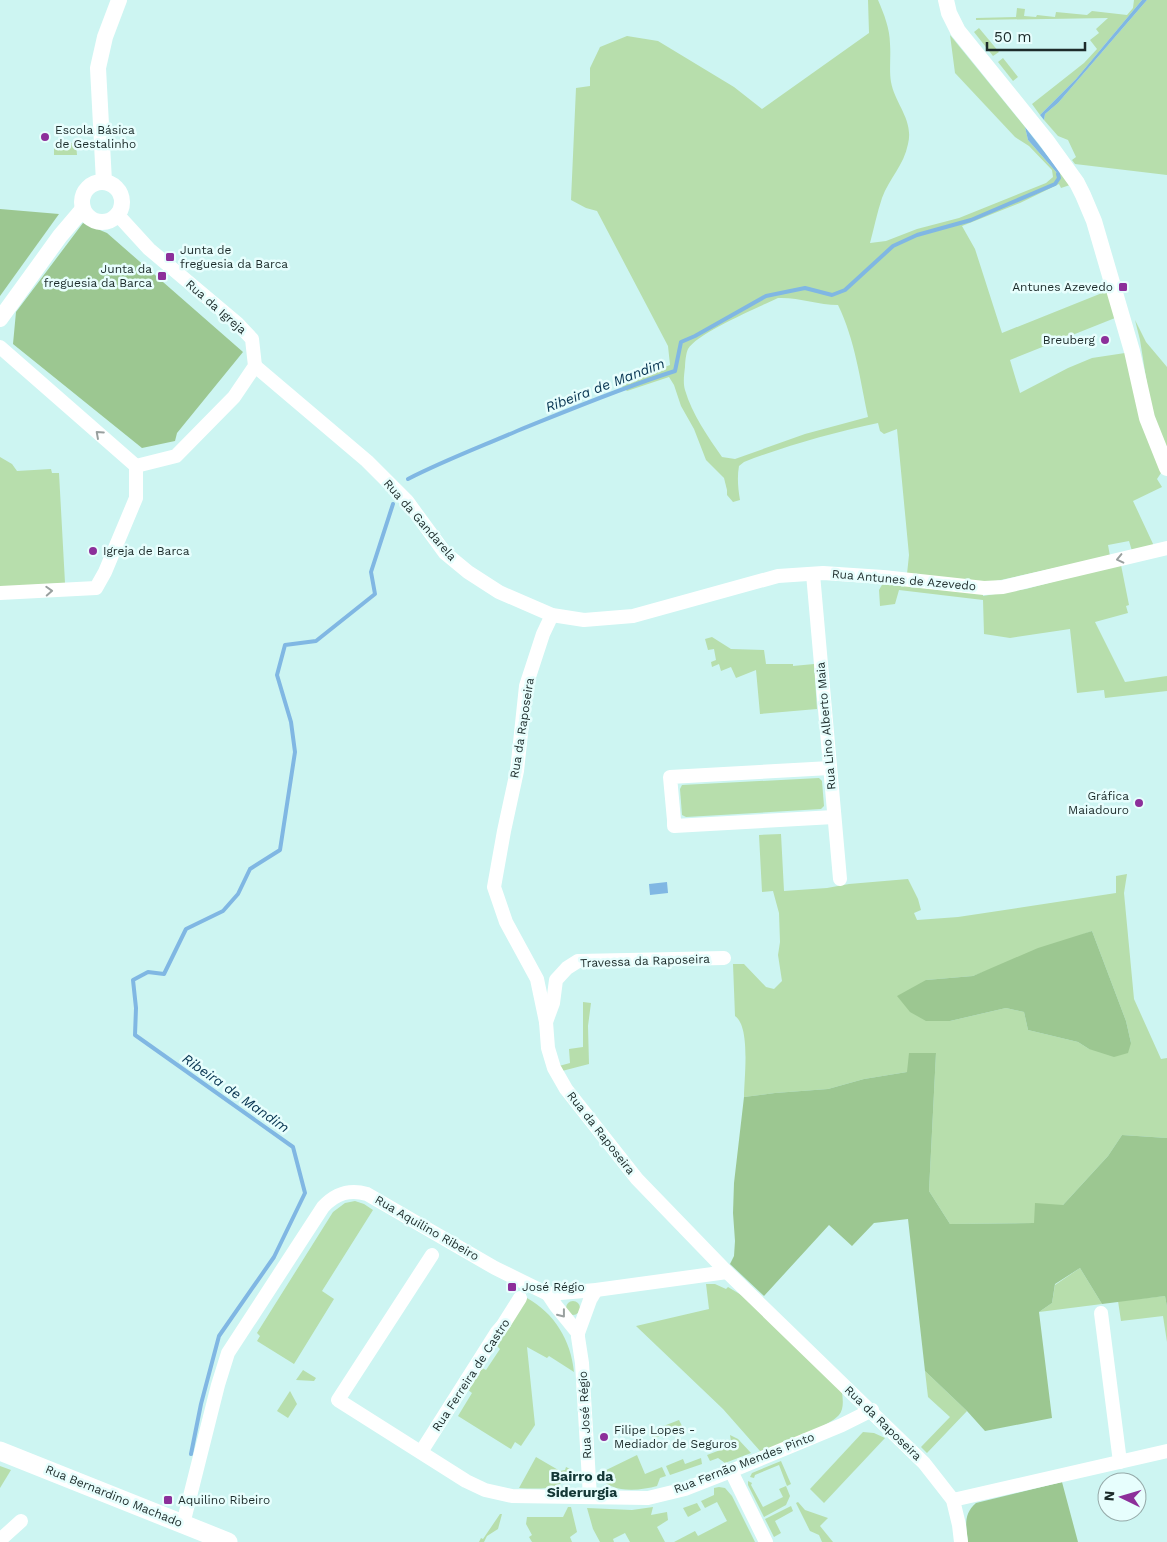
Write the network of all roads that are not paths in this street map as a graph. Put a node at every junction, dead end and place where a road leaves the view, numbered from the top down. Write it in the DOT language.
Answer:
graph roads {
  1 [pos="120,0"];
  2 [pos="946,0"];
  3 [pos="104,182"];
  4 [pos="83,209"];
  5 [pos="117,214"];
  6 [pos="0,319"];
  7 [pos="0,347"];
  8 [pos="255,366"];
  9 [pos="136,466"];
  10 [pos="1167,468"];
  11 [pos="1167,548"];
  12 [pos="813,574"];
  13 [pos="0,593"];
  14 [pos="552,615"];
  15 [pos="830,768"];
  16 [pos="834,817"];
  17 [pos="840,879"];
  18 [pos="724,958"];
  19 [pos="546,1022"];
  20 [pos="432,1255"];
  21 [pos="727,1272"];
  22 [pos="596,1290"];
  23 [pos="548,1294"];
  24 [pos="520,1298"];
  25 [pos="1101,1313"];
  26 [pos="578,1333"];
  27 [pos="872,1410"];
  28 [pos="0,1451"];
  29 [pos="1167,1451"];
  30 [pos="421,1452"];
  31 [pos="1120,1462"];
  32 [pos="731,1471"];
  33 [pos="590,1497"];
  34 [pos="952,1500"];
  35 [pos="21,1521"];
  36 [pos="183,1524"];
  37 [pos="0,1540"];
  38 [pos="228,1542"];
  39 [pos="766,1542"];
  40 [pos="961,1542"];
  1 -- 3 [label="street"];
  2 -- 10 [label="street"];
  3 -- 4 [label="street"];
  3 -- 5 [label="street"];
  4 -- 5 [label="street"];
  4 -- 6 [label="street"];
  5 -- 8 [label="street, Rua da Igreja"];
  9 -- 7 [label="street, one-way"];
  8 -- 9 [label="street"];
  8 -- 14 [label="street, Rua da Gandarela"];
  13 -- 9 [label="street, one-way"];
  11 -- 12 [label="street, Rua Antunes de Azevedo, one-way"];
  12 -- 14 [label="street, Rua Antunes de Azevedo"];
  12 -- 15 [label="street, Rua Lino Alberto Maia"];
  14 -- 19 [label="street, Rua da Raposeira"];
  15 -- 16 [label="street, Rua Lino Alberto Maia"];
  15 -- 16 [label="street"];
  16 -- 17 [label="street, Rua Lino Alberto Maia"];
  18 -- 19 [label="street, Travessa da Raposeira"];
  19 -- 21 [label="street, Rua da Raposeira"];
  20 -- 30 [label="street, Rua Fernão Mendes Pinto"];
  21 -- 22 [label="street"];
  21 -- 27 [label="street, Rua da Raposeira"];
  22 -- 23 [label="street"];
  22 -- 26 [label="street, Rua José Régio"];
  23 -- 26 [label="street, one-way"];
  23 -- 36 [label="street, Rua Aquilino Ribeiro"];
  24 -- 30 [label="street, Rua Ferreira de Castro"];
  25 -- 31 [label="street"];
  26 -- 33 [label="street, Rua José Régio"];
  27 -- 32 [label="street, Rua Fernão Mendes Pinto"];
  27 -- 34 [label="street, Rua da Raposeira"];
  28 -- 36 [label="main road, Rua Bernardino Machado"];
  29 -- 31 [label="street"];
  30 -- 33 [label="street, Rua Fernão Mendes Pinto"];
  31 -- 34 [label="street"];
  32 -- 33 [label="street, Rua Fernão Mendes Pinto"];
  32 -- 39 [label="street"];
  34 -- 40 [label="street, Rua da Raposeira"];
  35 -- 37 [label="street"];
  36 -- 38 [label="main road, Rua Bernardino Machado"];
}
